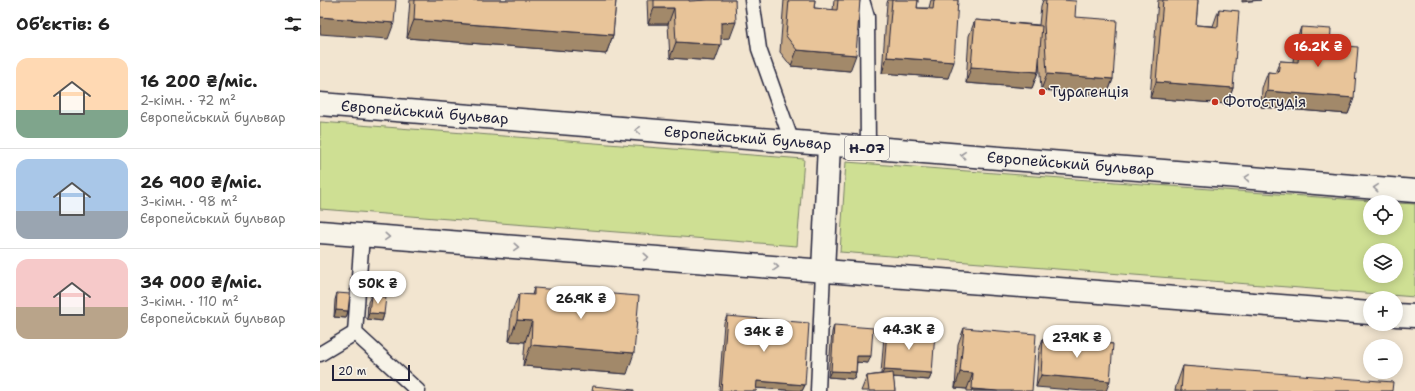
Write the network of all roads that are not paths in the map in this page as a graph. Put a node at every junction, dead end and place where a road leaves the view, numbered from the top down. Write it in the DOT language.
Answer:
graph roads {
  1 [pos="752,0"];
  2 [pos="862,0"];
  3 [pos="320,104"];
  4 [pos="792,142"];
  5 [pos="829,145"];
  6 [pos="868,148"];
  7 [pos="1415,191"];
  8 [pos="320,232"];
  9 [pos="362,235"];
  10 [pos="824,271"];
  11 [pos="1363,312"];
  12 [pos="1403,315"];
  13 [pos="1415,316"];
  14 [pos="355,333"];
  15 [pos="320,354"];
  16 [pos="418,391"];
  17 [pos="818,391"];
  1 -- 4 [label="lane"];
  2 -- 6 [label="lane"];
  4 -- 3 [label="main road, Європейський бульвар / Н-07, one-way"];
  4 -- 5 [label="main road, Європейський бульвар / Н-07"];
  5 -- 6 [label="main road, Європейський бульвар / Н-07"];
  5 -- 10 [label="main road"];
  7 -- 6 [label="main road, Європейський бульвар / Н-07, one-way"];
  8 -- 9 [label="main road"];
  9 -- 10 [label="main road, one-way"];
  9 -- 14 [label="lane"];
  10 -- 11 [label="main road"];
  10 -- 17 [label="lane"];
  12 -- 13 [label="main road"];
  14 -- 15 [label="lane"];
  14 -- 16 [label="lane"];
}
